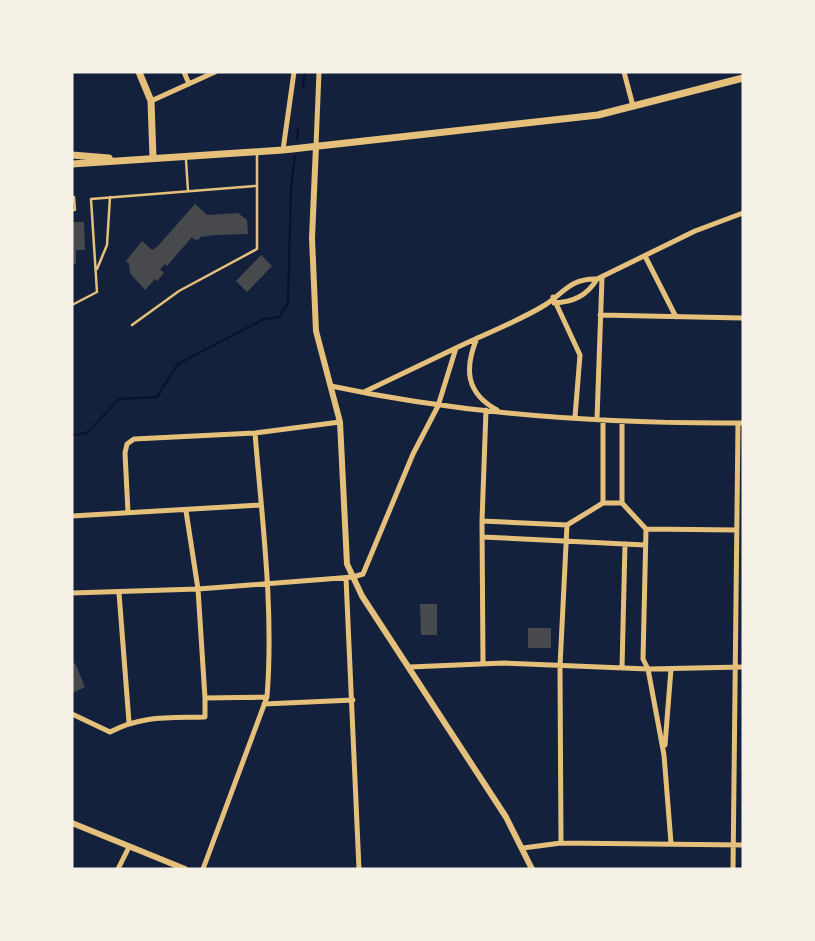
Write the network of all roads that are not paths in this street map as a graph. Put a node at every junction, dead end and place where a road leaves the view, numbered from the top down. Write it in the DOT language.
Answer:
graph roads {
  1 [pos="139,72"];
  2 [pos="184,72"];
  3 [pos="215,72"];
  4 [pos="293,72"];
  5 [pos="319,72"];
  6 [pos="624,72"];
  7 [pos="743,78"];
  8 [pos="189,84"];
  9 [pos="151,101"];
  10 [pos="633,106"];
  11 [pos="316,146"];
  12 [pos="283,150"];
  13 [pos="257,152"];
  14 [pos="72,155"];
  15 [pos="186,156"];
  16 [pos="153,158"];
  17 [pos="127,160"];
  18 [pos="72,164"];
  19 [pos="255,186"];
  20 [pos="188,191"];
  21 [pos="72,197"];
  22 [pos="110,197"];
  23 [pos="72,210"];
  24 [pos="743,213"];
  25 [pos="645,256"];
  26 [pos="96,272"];
  27 [pos="599,278"];
  28 [pos="553,297"];
  29 [pos="547,303"];
  30 [pos="557,303"];
  31 [pos="72,305"];
  32 [pos="600,315"];
  33 [pos="676,317"];
  34 [pos="743,318"];
  35 [pos="132,326"];
  36 [pos="477,338"];
  37 [pos="456,348"];
  38 [pos="331,386"];
  39 [pos="363,393"];
  40 [pos="438,406"];
  41 [pos="486,410"];
  42 [pos="500,411"];
  43 [pos="575,417"];
  44 [pos="600,420"];
  45 [pos="340,422"];
  46 [pos="622,422"];
  47 [pos="741,423"];
  48 [pos="255,433"];
  49 [pos="604,503"];
  50 [pos="622,503"];
  51 [pos="261,505"];
  52 [pos="186,511"];
  53 [pos="128,512"];
  54 [pos="72,516"];
  55 [pos="482,521"];
  56 [pos="567,525"];
  57 [pos="646,529"];
  58 [pos="737,530"];
  59 [pos="483,537"];
  60 [pos="567,540"];
  61 [pos="625,544"];
  62 [pos="645,545"];
  63 [pos="350,578"];
  64 [pos="267,584"];
  65 [pos="198,589"];
  66 [pos="72,593"];
  67 [pos="119,593"];
  68 [pos="736,627"];
  69 [pos="743,627"];
  70 [pos="483,664"];
  71 [pos="560,666"];
  72 [pos="410,667"];
  73 [pos="735,667"];
  74 [pos="743,667"];
  75 [pos="622,668"];
  76 [pos="648,669"];
  77 [pos="671,669"];
  78 [pos="267,697"];
  79 [pos="205,698"];
  80 [pos="353,700"];
  81 [pos="264,704"];
  82 [pos="72,714"];
  83 [pos="129,722"];
  84 [pos="734,754"];
  85 [pos="743,754"];
  86 [pos="664,755"];
  87 [pos="72,822"];
  88 [pos="561,843"];
  89 [pos="671,843"];
  90 [pos="733,845"];
  91 [pos="743,845"];
  92 [pos="129,847"];
  93 [pos="523,848"];
  94 [pos="118,869"];
  95 [pos="185,869"];
  96 [pos="203,869"];
  97 [pos="359,869"];
  98 [pos="532,869"];
  99 [pos="733,869"];
  1 -- 9 [label="main road"];
  2 -- 8 [label="street"];
  3 -- 8 [label="street"];
  4 -- 12 [label="street"];
  5 -- 11 [label="street"];
  6 -- 10 [label="street"];
  7 -- 10 [label="main road"];
  8 -- 9 [label="street"];
  9 -- 16 [label="main road"];
  10 -- 11 [label="main road"];
  11 -- 12 [label="main road"];
  11 -- 38 [label="street"];
  12 -- 13 [label="main road"];
  13 -- 15 [label="main road"];
  13 -- 19 [label="lane"];
  14 -- 17 [label="main road"];
  15 -- 16 [label="main road"];
  15 -- 20 [label="lane"];
  16 -- 17 [label="main road"];
  17 -- 18 [label="main road"];
  19 -- 20 [label="lane"];
  19 -- 35 [label="lane"];
  20 -- 22 [label="lane"];
  21 -- 23 [label="lane"];
  22 -- 26 [label="lane"];
  22 -- 26 [label="lane"];
  24 -- 25 [label="street"];
  25 -- 27 [label="street"];
  25 -- 33 [label="street"];
  26 -- 31 [label="lane"];
  27 -- 28 [label="street"];
  27 -- 30 [label="street"];
  27 -- 32 [label="street"];
  28 -- 29 [label="street"];
  28 -- 30 [label="street"];
  29 -- 30 [label="street"];
  29 -- 36 [label="street"];
  30 -- 43 [label="street"];
  32 -- 33 [label="street"];
  32 -- 44 [label="street"];
  33 -- 34 [label="street"];
  36 -- 37 [label="street"];
  36 -- 42 [label="street"];
  37 -- 39 [label="street"];
  37 -- 40 [label="street"];
  38 -- 39 [label="street"];
  38 -- 45 [label="street"];
  39 -- 40 [label="street"];
  40 -- 41 [label="street"];
  40 -- 63 [label="street"];
  41 -- 42 [label="street"];
  41 -- 55 [label="street"];
  42 -- 43 [label="street"];
  43 -- 44 [label="street"];
  44 -- 46 [label="street"];
  44 -- 49 [label="street"];
  45 -- 48 [label="street"];
  45 -- 63 [label="street"];
  46 -- 47 [label="street"];
  46 -- 50 [label="street"];
  47 -- 58 [label="street"];
  48 -- 51 [label="street"];
  48 -- 53 [label="street"];
  49 -- 50 [label="street"];
  49 -- 56 [label="street"];
  50 -- 57 [label="street"];
  51 -- 52 [label="street"];
  51 -- 64 [label="street"];
  52 -- 53 [label="street"];
  52 -- 65 [label="street"];
  53 -- 54 [label="street"];
  55 -- 56 [label="street"];
  55 -- 59 [label="street"];
  56 -- 60 [label="street"];
  57 -- 58 [label="street"];
  57 -- 62 [label="street"];
  58 -- 68 [label="street"];
  59 -- 60 [label="street"];
  59 -- 70 [label="street"];
  60 -- 61 [label="street"];
  60 -- 71 [label="street"];
  61 -- 62 [label="street"];
  61 -- 75 [label="street"];
  62 -- 76 [label="street"];
  63 -- 64 [label="street"];
  63 -- 72 [label="street"];
  63 -- 80 [label="street"];
  64 -- 65 [label="street"];
  64 -- 78 [label="street"];
  65 -- 67 [label="street"];
  65 -- 79 [label="street"];
  66 -- 67 [label="street"];
  67 -- 83 [label="street"];
  68 -- 69 [label="street"];
  68 -- 73 [label="street"];
  70 -- 71 [label="street"];
  70 -- 72 [label="street"];
  71 -- 75 [label="street"];
  71 -- 88 [label="street"];
  72 -- 93 [label="street"];
  73 -- 74 [label="street"];
  73 -- 77 [label="street"];
  73 -- 84 [label="street"];
  75 -- 76 [label="street"];
  76 -- 77 [label="street"];
  76 -- 86 [label="street"];
  77 -- 86 [label="street"];
  78 -- 79 [label="street"];
  78 -- 81 [label="street"];
  79 -- 83 [label="street"];
  80 -- 81 [label="street"];
  80 -- 97 [label="street"];
  81 -- 96 [label="street"];
  82 -- 83 [label="street"];
  84 -- 85 [label="street"];
  84 -- 90 [label="street"];
  86 -- 89 [label="street"];
  87 -- 92 [label="street"];
  88 -- 89 [label="street"];
  88 -- 93 [label="street"];
  89 -- 90 [label="street"];
  90 -- 91 [label="street"];
  90 -- 99 [label="street"];
  92 -- 94 [label="street"];
  92 -- 95 [label="street"];
  93 -- 98 [label="street"];
}
